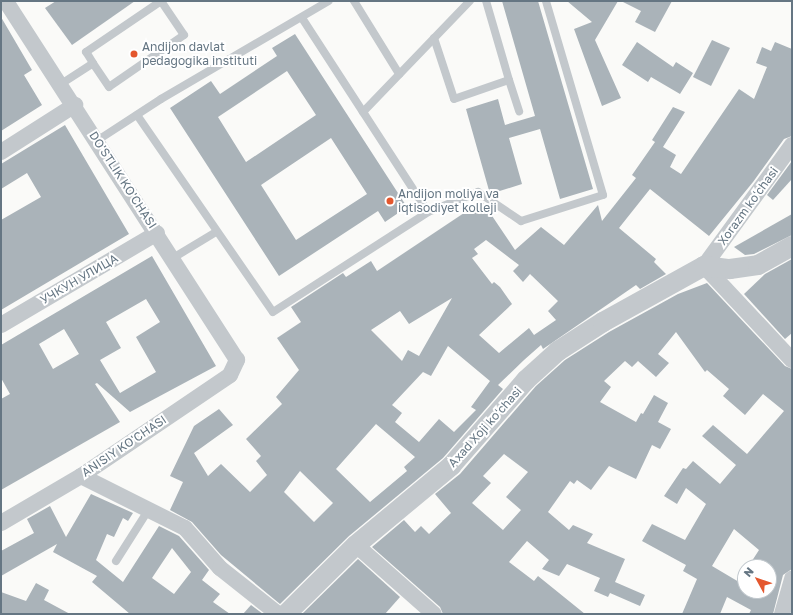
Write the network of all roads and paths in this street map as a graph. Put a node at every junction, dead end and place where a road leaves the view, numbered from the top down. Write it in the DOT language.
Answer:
graph roads {
  1 [pos="6,1"];
  2 [pos="329,1"];
  3 [pos="354,1"];
  4 [pos="470,1"];
  5 [pos="486,1"];
  6 [pos="546,1"];
  7 [pos="302,18"];
  8 [pos="434,38"];
  9 [pos="93,63"];
  10 [pos="399,74"];
  11 [pos="509,80"];
  12 [pos="61,84"];
  13 [pos="76,105"];
  14 [pos="519,111"];
  15 [pos="363,112"];
  16 [pos="137,115"];
  17 [pos="98,140"];
  18 [pos="792,145"];
  19 [pos="1,152"];
  20 [pos="428,212"];
  21 [pos="216,232"];
  22 [pos="157,234"];
  23 [pos="792,246"];
  24 [pos="173,258"];
  25 [pos="704,266"];
  26 [pos="1,325"];
  27 [pos="237,360"];
  28 [pos="792,360"];
  29 [pos="81,476"];
  30 [pos="150,509"];
  31 [pos="1,523"];
  32 [pos="356,545"];
  33 [pos="116,561"];
  34 [pos="792,578"];
  35 [pos="278,614"];
  36 [pos="286,614"];
  37 [pos="434,614"];
  38 [pos="782,614"];
  1 -- 12 [label="street, DO'STLIK KO'CHASI"];
  2 -- 7 [label="lane"];
  3 -- 10 [label="lane"];
  4 -- 8 [label="lane"];
  5 -- 11 [label="lane"];
  6 -- 20 [label="lane"];
  7 -- 15 [label="lane"];
  7 -- 16 [label="lane"];
  8 -- 10 [label="lane"];
  8 -- 11 [label="lane"];
  9 -- 9 [label="lane"];
  9 -- 12 [label="lane"];
  10 -- 15 [label="lane"];
  11 -- 14 [label="lane"];
  12 -- 13 [label="street, DO'STLIK KO'CHASI"];
  13 -- 17 [label="street, DO'STLIK KO'CHASI"];
  13 -- 19 [label="street"];
  15 -- 20 [label="lane"];
  16 -- 17 [label="lane"];
  16 -- 21 [label="lane"];
  17 -- 22 [label="street, DO'STLIK KO'CHASI"];
  18 -- 25 [label="street, Xorazm koʻchasi"];
  20 -- 21 [label="lane"];
  21 -- 24 [label="lane"];
  22 -- 24 [label="street, DO'STLIK KO'CHASI"];
  22 -- 26 [label="street, УЧКУН УЛИЦА"];
  23 -- 25 [label="street"];
  24 -- 27 [label="street, DO'STLIK KO'CHASI"];
  25 -- 28 [label="street"];
  25 -- 32 [label="street, Axad Xoji koʻchasi"];
  27 -- 29 [label="street, ANISIY KO'CHASI"];
  29 -- 30 [label="street"];
  29 -- 31 [label="street, ANISIY KO'CHASI"];
  30 -- 33 [label="lane"];
  30 -- 35 [label="street"];
  32 -- 36 [label="street, Axad Xoji koʻchasi"];
  32 -- 37 [label="street"];
  34 -- 38 [label="street"];
}
